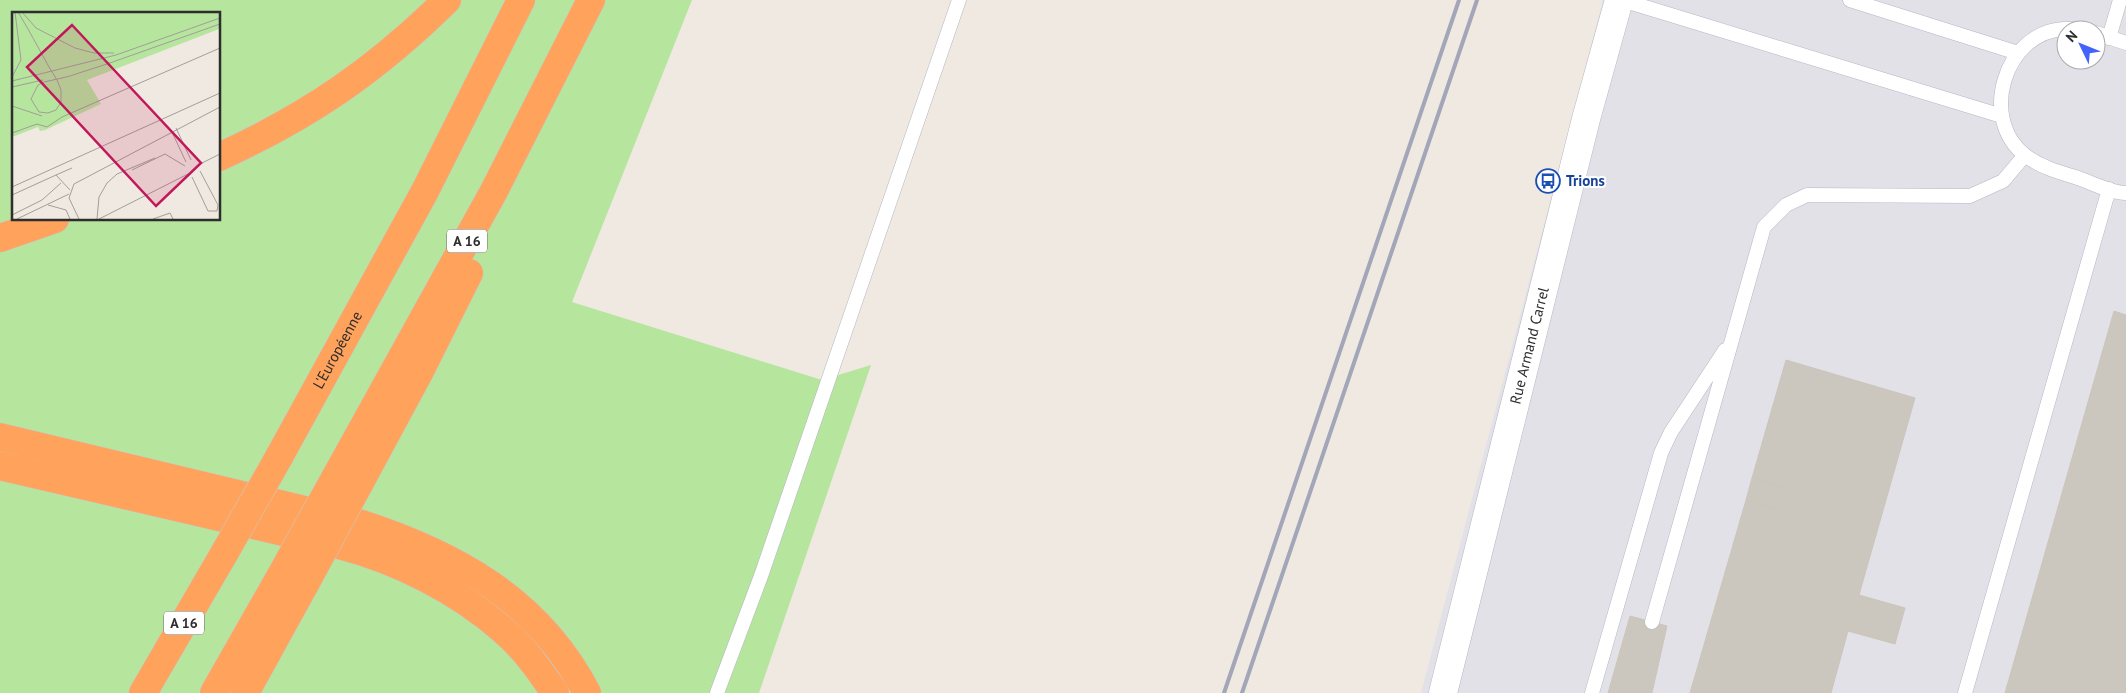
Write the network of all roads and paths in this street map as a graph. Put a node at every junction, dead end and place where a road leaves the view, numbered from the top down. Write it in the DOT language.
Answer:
graph roads {
  1 [pos="447,0"];
  2 [pos="521,0"];
  3 [pos="591,0"];
  4 [pos="959,0"];
  5 [pos="1620,0"];
  6 [pos="1850,0"];
  7 [pos="2120,0"];
  8 [pos="2056,29"];
  9 [pos="2106,29"];
  10 [pos="2106,36"];
  11 [pos="2126,43"];
  12 [pos="2018,53"];
  13 [pos="2002,116"];
  14 [pos="2025,155"];
  15 [pos="220,157"];
  16 [pos="2109,188"];
  17 [pos="2126,193"];
  18 [pos="53,220"];
  19 [pos="0,238"];
  20 [pos="1732,339"];
  21 [pos="0,437"];
  22 [pos="0,466"];
  23 [pos="293,580"];
  24 [pos="1652,622"];
  25 [pos="143,693"];
  26 [pos="214,693"];
  27 [pos="246,693"];
  28 [pos="554,693"];
  29 [pos="587,693"];
  30 [pos="717,693"];
  31 [pos="1444,693"];
  32 [pos="1592,693"];
  33 [pos="1965,693"];
  1 -- 15 [label="highway"];
  2 -- 25 [label="highway, L'Européenne / A 16, bridge"];
  3 -- 23 [label="highway, A 16, bridge"];
  4 -- 30 [label="lane"];
  5 -- 13 [label="lane"];
  5 -- 31 [label="street, Rue Armand Carrel"];
  6 -- 12 [label="lane"];
  7 -- 9 [label="lane"];
  8 -- 12 [label="lane"];
  10 -- 11 [label="lane"];
  12 -- 13 [label="lane"];
  13 -- 14 [label="lane"];
  14 -- 16 [label="lane"];
  14 -- 20 [label="lane"];
  16 -- 17 [label="lane"];
  16 -- 33 [label="lane"];
  18 -- 19 [label="highway"];
  20 -- 24 [label="lane"];
  20 -- 32 [label="lane"];
  21 -- 29 [label="highway"];
  22 -- 28 [label="highway"];
  23 -- 26 [label="highway, A 16"];
  23 -- 27 [label="highway"];
}
